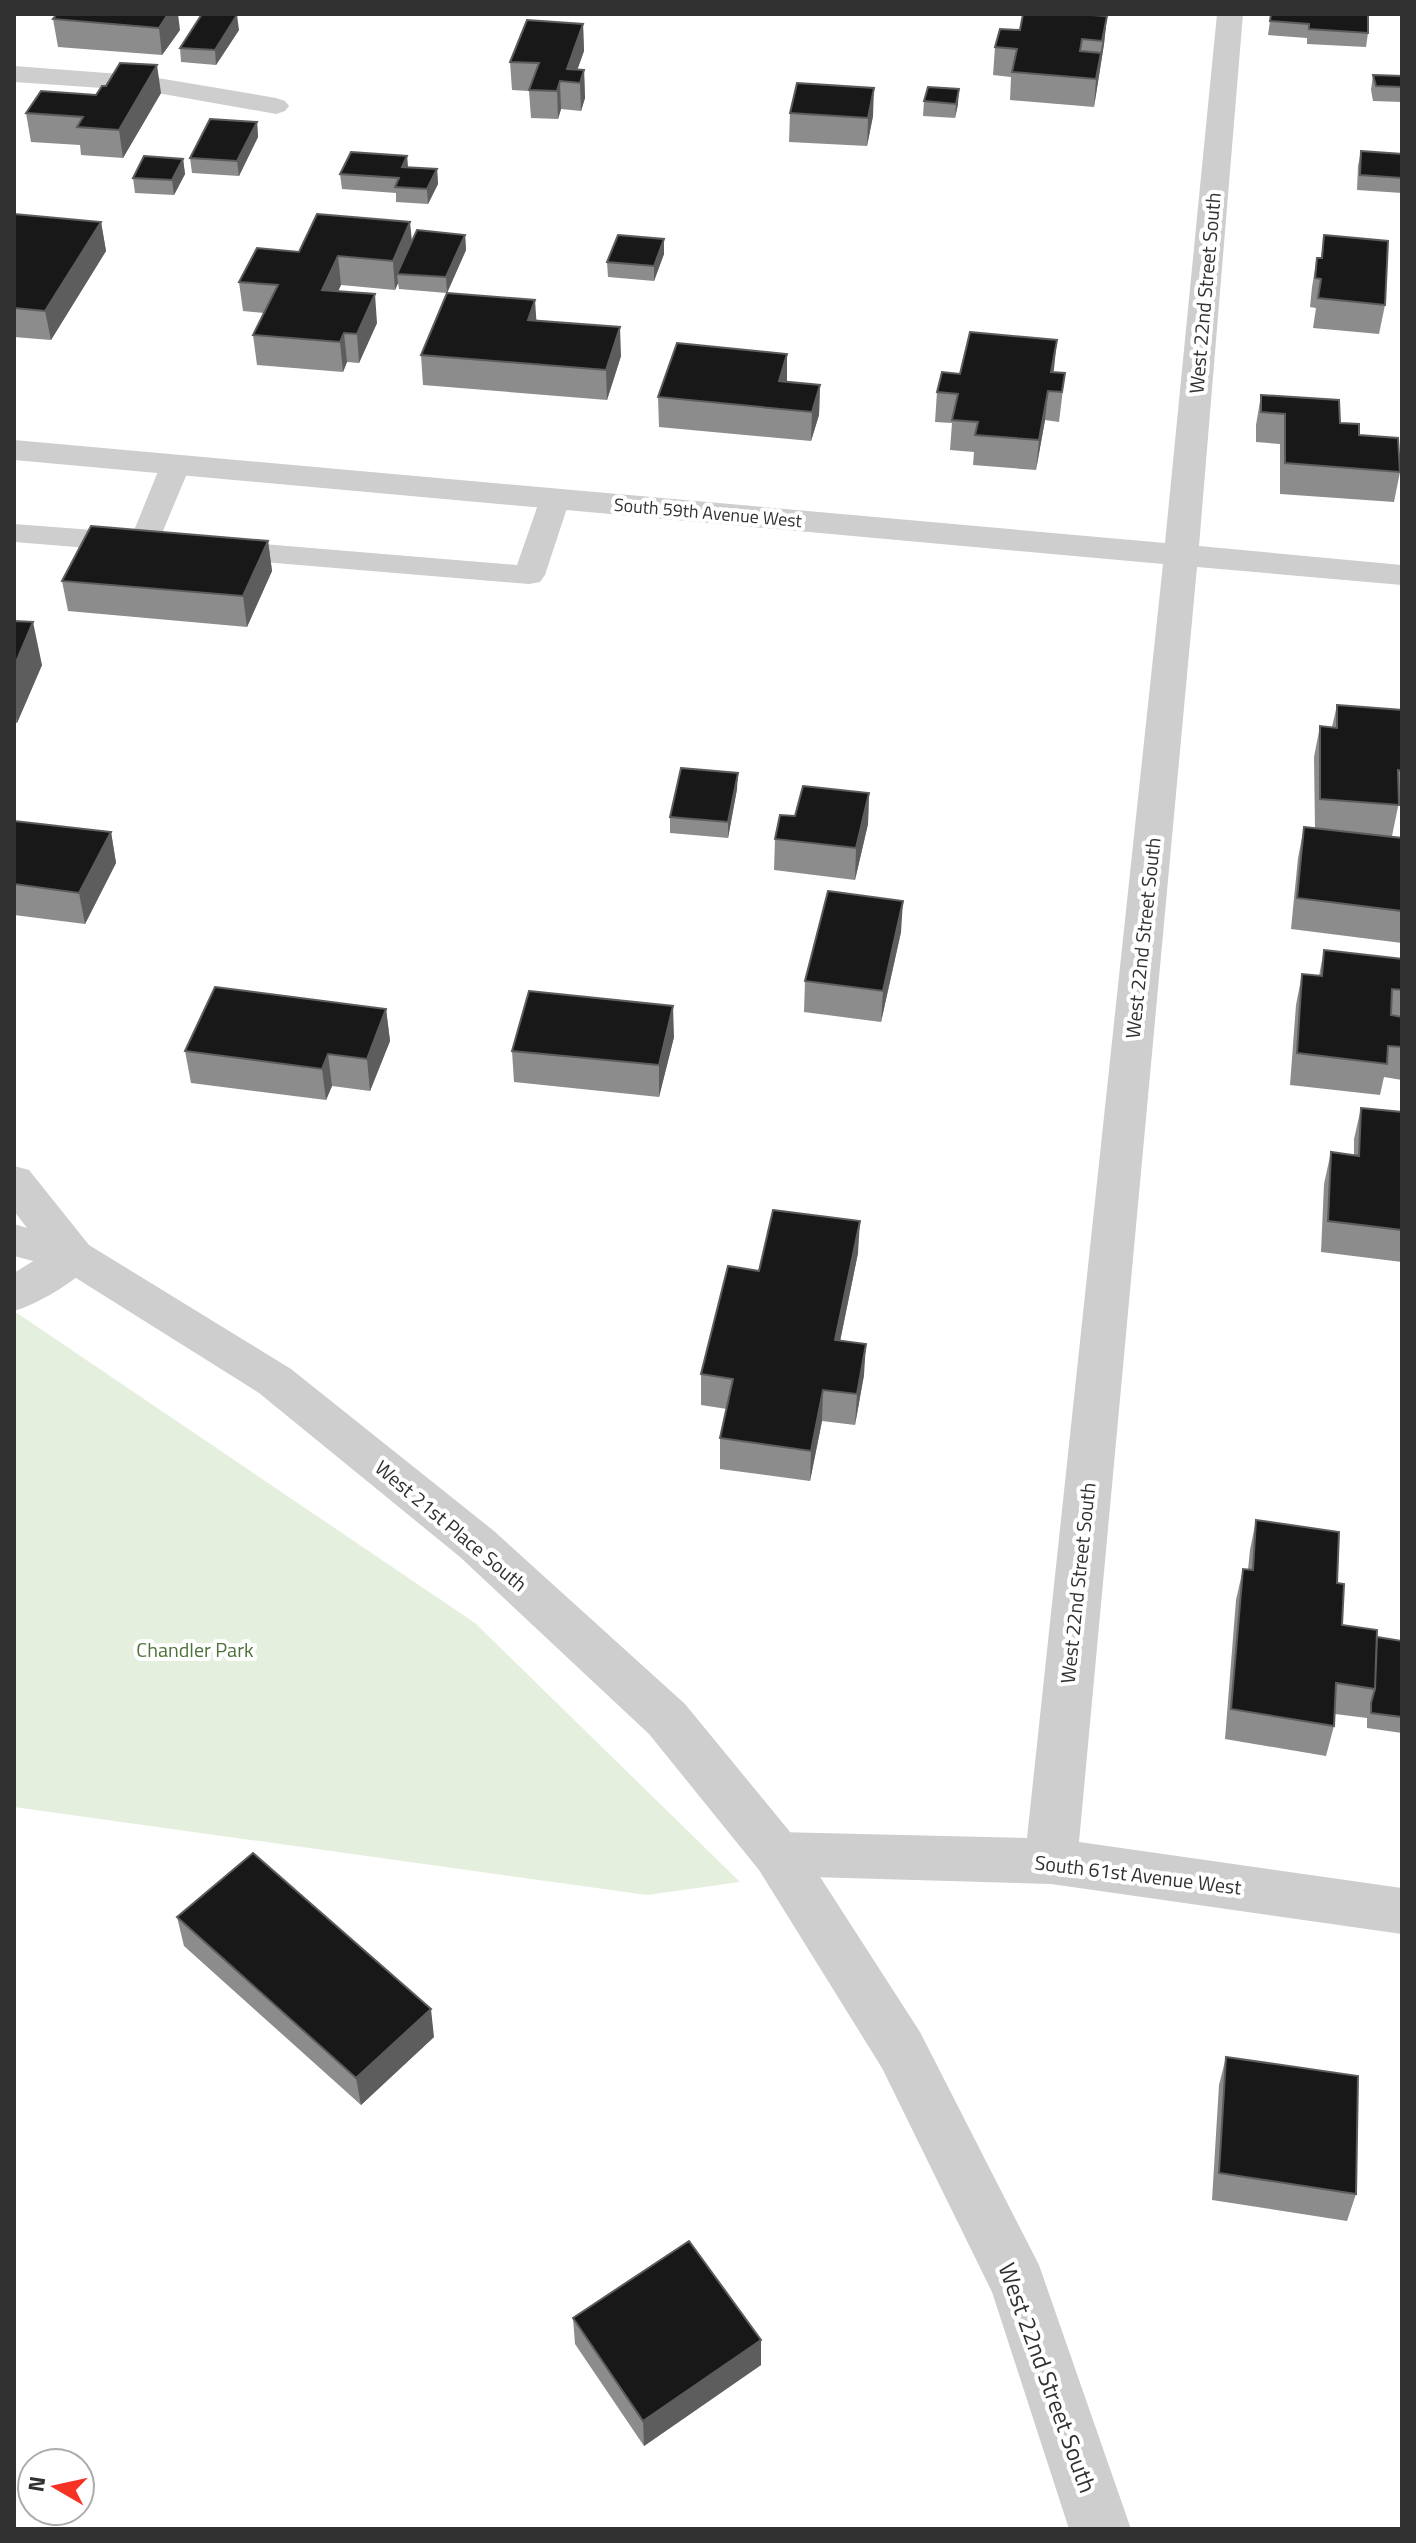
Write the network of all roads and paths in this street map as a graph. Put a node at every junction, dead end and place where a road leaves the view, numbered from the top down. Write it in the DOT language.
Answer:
graph roads {
  1 [pos="1230,14"];
  2 [pos="14,74"];
  3 [pos="276,106"];
  4 [pos="14,450"];
  5 [pos="176,464"];
  6 [pos="555,499"];
  7 [pos="14,533"];
  8 [pos="169,545"];
  9 [pos="1181,556"];
  10 [pos="1402,575"];
  11 [pos="14,1181"];
  12 [pos="14,1240"];
  13 [pos="74,1256"];
  14 [pos="14,1295"];
  15 [pos="777,1854"];
  16 [pos="1051,1861"];
  17 [pos="1402,1911"];
  18 [pos="1100,2529"];
  1 -- 9 [label="street, West 22nd Street South"];
  2 -- 3 [label="lane"];
  4 -- 5 [label="street, South 59th Avenue West"];
  5 -- 6 [label="street, South 59th Avenue West"];
  5 -- 8 [label="lane"];
  6 -- 8 [label="lane"];
  6 -- 9 [label="street, South 59th Avenue West"];
  7 -- 8 [label="lane"];
  9 -- 10 [label="street, South 59th Avenue West"];
  9 -- 16 [label="street, West 22nd Street South"];
  11 -- 13 [label="street, West 21st Place South"];
  12 -- 13 [label="street, West 21st Place South"];
  13 -- 14 [label="street"];
  13 -- 15 [label="street, West 21st Place South"];
  15 -- 16 [label="street, South 61st Avenue West"];
  15 -- 18 [label="street, West 22nd Street South"];
  16 -- 17 [label="street, South 61st Avenue West"];
}
